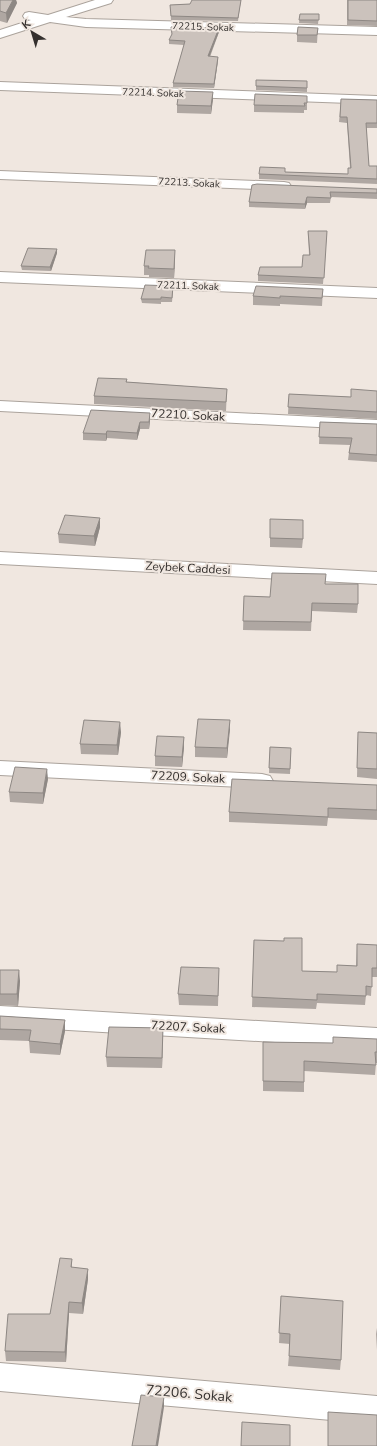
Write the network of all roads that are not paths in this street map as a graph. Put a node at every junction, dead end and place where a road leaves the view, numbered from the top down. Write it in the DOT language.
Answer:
graph roads {
  1 [pos="81,0"];
  2 [pos="107,0"];
  3 [pos="28,16"];
  4 [pos="47,19"];
  5 [pos="0,25"];
  6 [pos="377,31"];
  7 [pos="0,34"];
  8 [pos="0,86"];
  9 [pos="377,100"];
  10 [pos="0,175"];
  11 [pos="300,187"];
  12 [pos="0,277"];
  13 [pos="377,293"];
  14 [pos="0,406"];
  15 [pos="377,425"];
  16 [pos="0,558"];
  17 [pos="377,578"];
  18 [pos="0,768"];
  19 [pos="283,782"];
  20 [pos="0,1016"];
  21 [pos="377,1038"];
  22 [pos="0,1377"];
  23 [pos="377,1410"];
  1 -- 3 [label="street"];
  2 -- 4 [label="street"];
  3 -- 4 [label="street, 72215. Sokak"];
  3 -- 5 [label="street"];
  4 -- 6 [label="street, 72215. Sokak"];
  4 -- 7 [label="street"];
  8 -- 9 [label="street, 72214. Sokak"];
  10 -- 11 [label="street, 72213. Sokak"];
  12 -- 13 [label="street, 72211. Sokak"];
  14 -- 15 [label="street, 72210. Sokak"];
  16 -- 17 [label="street, Zeybek Caddesi"];
  18 -- 19 [label="street, 72209. Sokak"];
  20 -- 21 [label="street, 72207. Sokak"];
  22 -- 23 [label="street, 72206. Sokak"];
}
